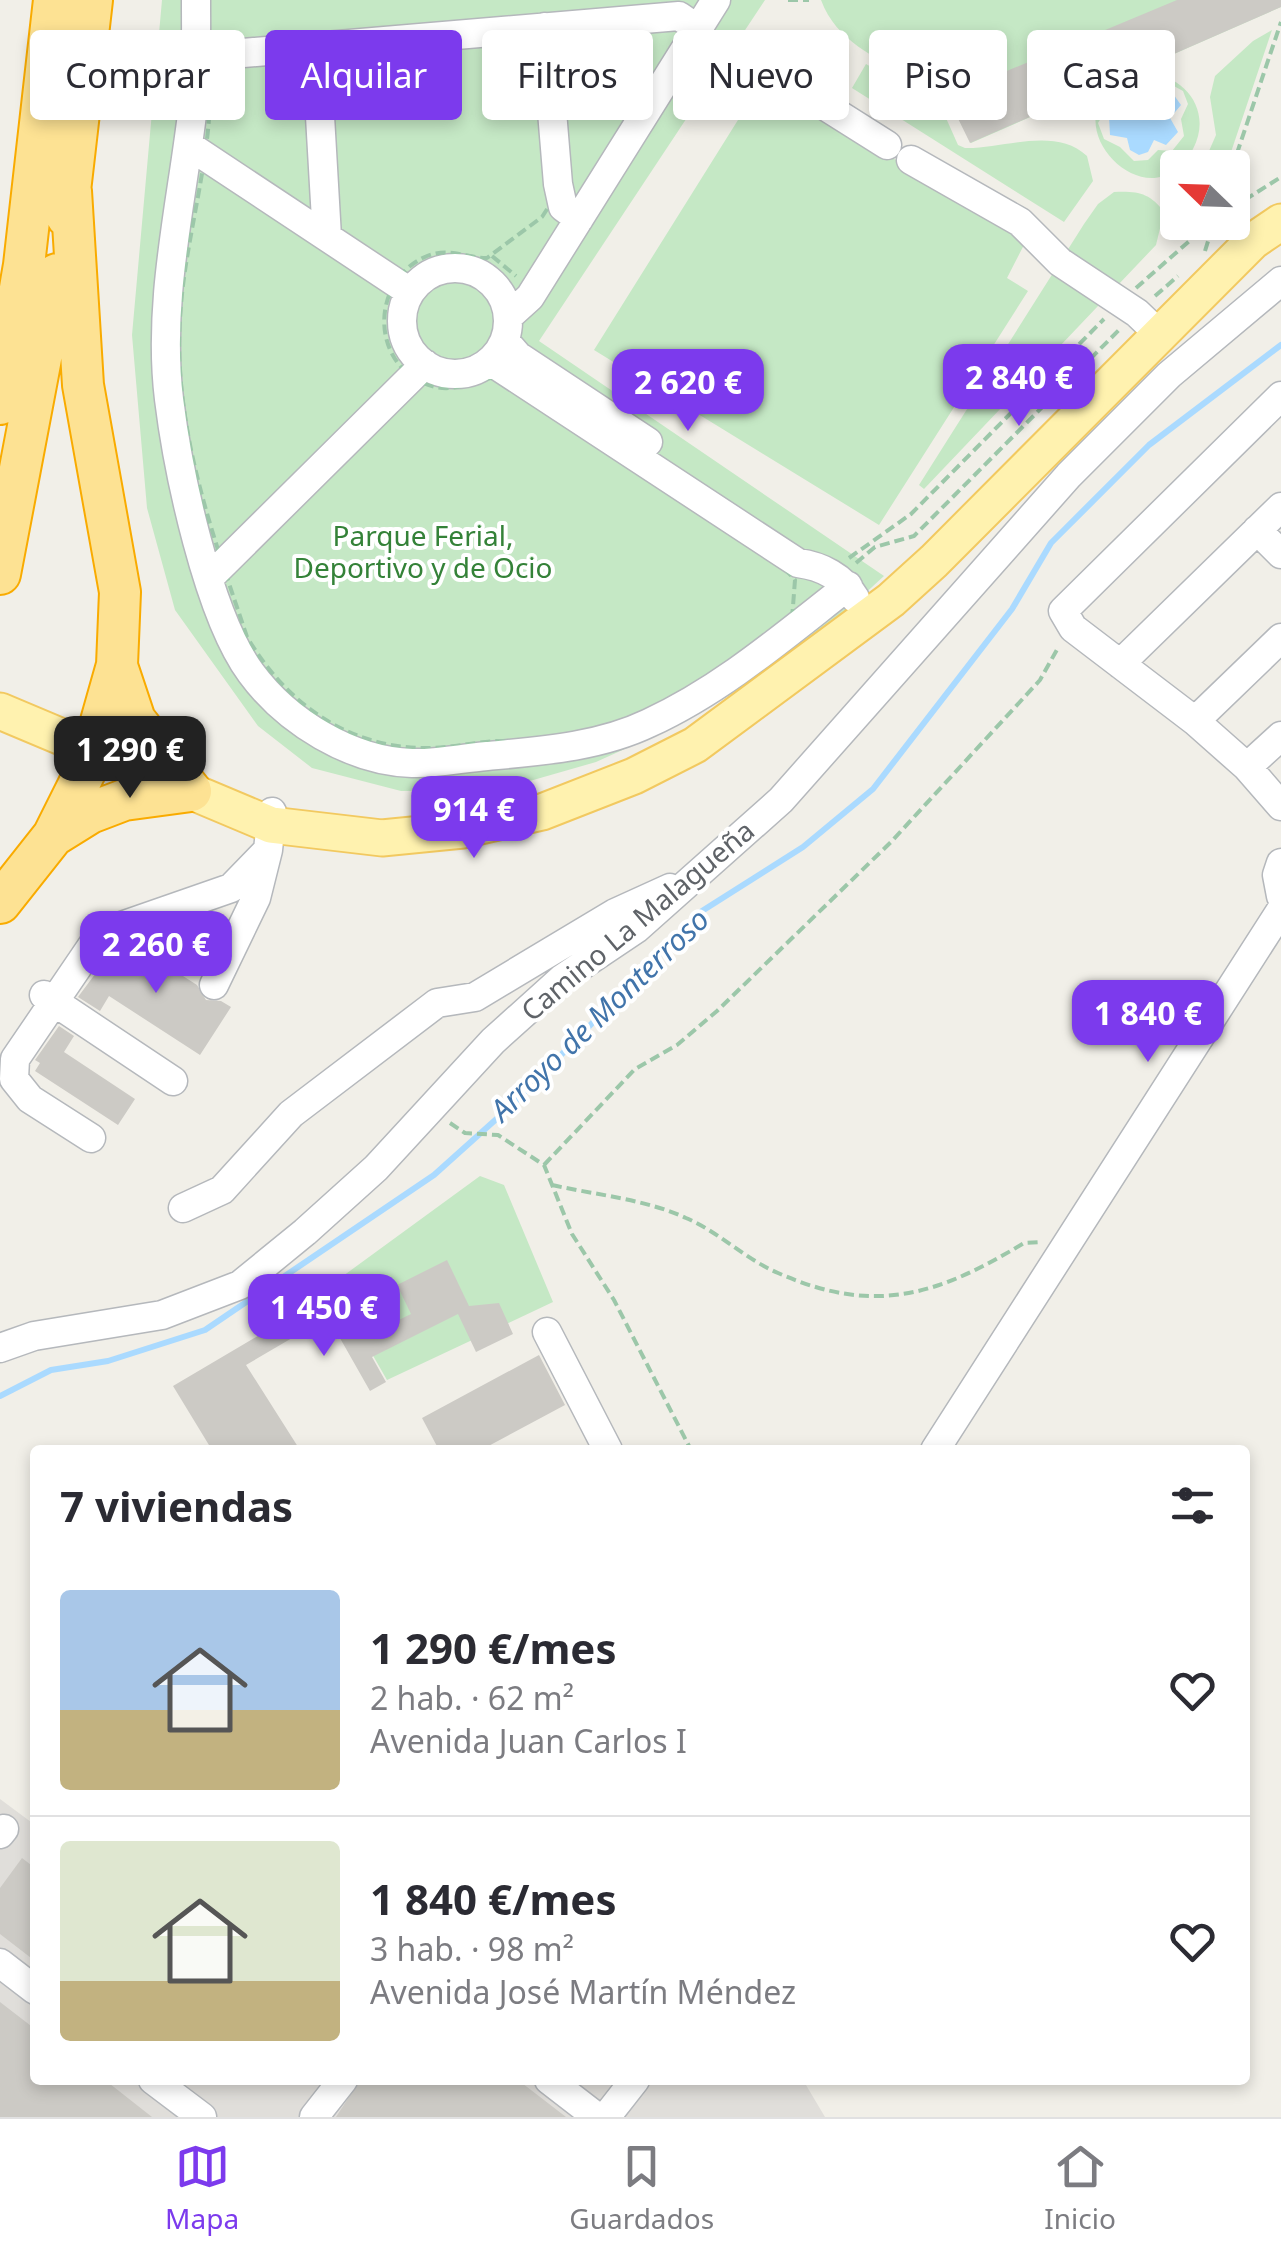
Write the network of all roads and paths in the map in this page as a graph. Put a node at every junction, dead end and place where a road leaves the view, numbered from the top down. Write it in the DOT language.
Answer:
graph roads {
  1 [pos="54,0"];
  2 [pos="92,0"];
  3 [pos="196,0"];
  4 [pos="716,0"];
  5 [pos="809,0"];
  6 [pos="793,1"];
  7 [pos="1281,22"];
  8 [pos="546,27"];
  9 [pos="698,28"];
  10 [pos="196,30"];
  11 [pos="462,36"];
  12 [pos="462,43"];
  13 [pos="265,59"];
  14 [pos="195,120"];
  15 [pos="320,120"];
  16 [pos="847,120"];
  17 [pos="40,144"];
  18 [pos="887,145"];
  19 [pos="195,149"];
  20 [pos="1238,150"];
  21 [pos="911,160"];
  22 [pos="1281,177"];
  23 [pos="71,191"];
  24 [pos="1250,197"];
  25 [pos="579,219"];
  26 [pos="1281,222"];
  27 [pos="327,237"];
  28 [pos="1196,240"];
  29 [pos="1216,244"];
  30 [pos="1281,247"];
  31 [pos="1204,252"];
  32 [pos="0,273"];
  33 [pos="1281,280"];
  34 [pos="402,287"];
  35 [pos="1185,290"];
  36 [pos="1139,316"];
  37 [pos="501,339"];
  38 [pos="419,370"];
  39 [pos="1281,396"];
  40 [pos="0,404"];
  41 [pos="1281,508"];
  42 [pos="1258,530"];
  43 [pos="1281,554"];
  44 [pos="216,570"];
  45 [pos="0,574"];
  46 [pos="834,576"];
  47 [pos="806,607"];
  48 [pos="868,618"];
  49 [pos="792,619"];
  50 [pos="1068,619"];
  51 [pos="1281,638"];
  52 [pos="117,664"];
  53 [pos="1120,664"];
  54 [pos="0,711"];
  55 [pos="1194,721"];
  56 [pos="1281,736"];
  57 [pos="94,751"];
  58 [pos="1247,767"];
  59 [pos="191,791"];
  60 [pos="1281,806"];
  61 [pos="270,829"];
  62 [pos="52,836"];
  63 [pos="1281,863"];
  64 [pos="678,892"];
  65 [pos="1281,896"];
  66 [pos="0,903"];
  67 [pos="1281,910"];
  68 [pos="214,985"];
  69 [pos="48,998"];
  70 [pos="0,1061"];
  71 [pos="173,1082"];
  72 [pos="0,1088"];
  73 [pos="30,1099"];
  74 [pos="431,1107"];
  75 [pos="91,1138"];
  76 [pos="544,1165"];
  77 [pos="552,1186"];
  78 [pos="183,1208"];
  79 [pos="1063,1252"];
  80 [pos="547,1332"];
  81 [pos="0,1348"];
  82 [pos="605,1445"];
  83 [pos="689,1445"];
  84 [pos="938,1445"];
  85 [pos="0,1963"];
  86 [pos="30,1986"];
  87 [pos="160,2085"];
  88 [pos="316,2085"];
  89 [pos="339,2085"];
  90 [pos="555,2085"];
  91 [pos="631,2085"];
  92 [pos="202,2117"];
  93 [pos="293,2117"];
  94 [pos="314,2117"];
  95 [pos="596,2117"];
  96 [pos="606,2117"];
  1 -- 17 [label="highway"];
  2 -- 23 [label="highway"];
  3 -- 10 [label="street"];
  4 -- 9 [label="street"];
  5 -- 6 [label="path"];
  7 -- 20 [label="path"];
  8 -- 9 [label="street"];
  8 -- 11 [label="street"];
  8 -- 25 [label="street"];
  9 -- 25 [label="street"];
  12 -- 34 [label="path"];
  13 -- 19 [label="path"];
  14 -- 19 [label="street"];
  15 -- 27 [label="street"];
  16 -- 18 [label="street"];
  17 -- 32 [label="highway"];
  17 -- 40 [label="highway"];
  19 -- 27 [label="street"];
  19 -- 44 [label="path"];
  19 -- 44 [label="street"];
  21 -- 36 [label="street"];
  22 -- 24 [label="path"];
  23 -- 45 [label="highway"];
  23 -- 52 [label="highway"];
  25 -- 37 [label="street"];
  26 -- 35 [label="main road"];
  27 -- 34 [label="street"];
  28 -- 36 [label="path"];
  29 -- 31 [label="path"];
  30 -- 35 [label="main road"];
  33 -- 64 [label="street, Camino La Malagueña"];
  34 -- 37 [label="street"];
  34 -- 38 [label="street"];
  34 -- 38 [label="path"];
  35 -- 36 [label="main road"];
  35 -- 36 [label="path"];
  36 -- 46 [label="path"];
  36 -- 46 [label="path"];
  36 -- 48 [label="main road"];
  37 -- 38 [label="street"];
  37 -- 46 [label="street"];
  38 -- 44 [label="street"];
  38 -- 49 [label="path"];
  39 -- 50 [label="street"];
  41 -- 42 [label="street"];
  42 -- 43 [label="street"];
  42 -- 53 [label="street"];
  44 -- 46 [label="street"];
  44 -- 49 [label="path"];
  46 -- 48 [label="street"];
  47 -- 49 [label="path"];
  48 -- 61 [label="main road"];
  50 -- 53 [label="street"];
  50 -- 76 [label="path"];
  51 -- 55 [label="street"];
  52 -- 57 [label="highway"];
  52 -- 59 [label="highway"];
  53 -- 55 [label="street"];
  54 -- 57 [label="main road"];
  55 -- 58 [label="street"];
  56 -- 58 [label="street"];
  57 -- 59 [label="main road"];
  57 -- 62 [label="highway"];
  58 -- 60 [label="street"];
  59 -- 61 [label="main road"];
  59 -- 62 [label="highway"];
  61 -- 68 [label="street"];
  61 -- 69 [label="street"];
  62 -- 66 [label="highway"];
  63 -- 65 [label="street"];
  64 -- 74 [label="street, Camino La Malagueña"];
  64 -- 78 [label="street"];
  67 -- 79 [label="street"];
  69 -- 70 [label="street"];
  69 -- 71 [label="street"];
  69 -- 73 [label="street"];
  72 -- 73 [label="street"];
  73 -- 75 [label="street"];
  74 -- 76 [label="path"];
  74 -- 81 [label="street, Camino La Malagueña"];
  76 -- 77 [label="path"];
  77 -- 79 [label="path"];
  77 -- 83 [label="path"];
  79 -- 84 [label="street"];
  80 -- 82 [label="street"];
  85 -- 86 [label="street"];
  87 -- 92 [label="street"];
  88 -- 93 [label="street"];
  89 -- 94 [label="street"];
  90 -- 95 [label="street"];
  91 -- 96 [label="street"];
}
